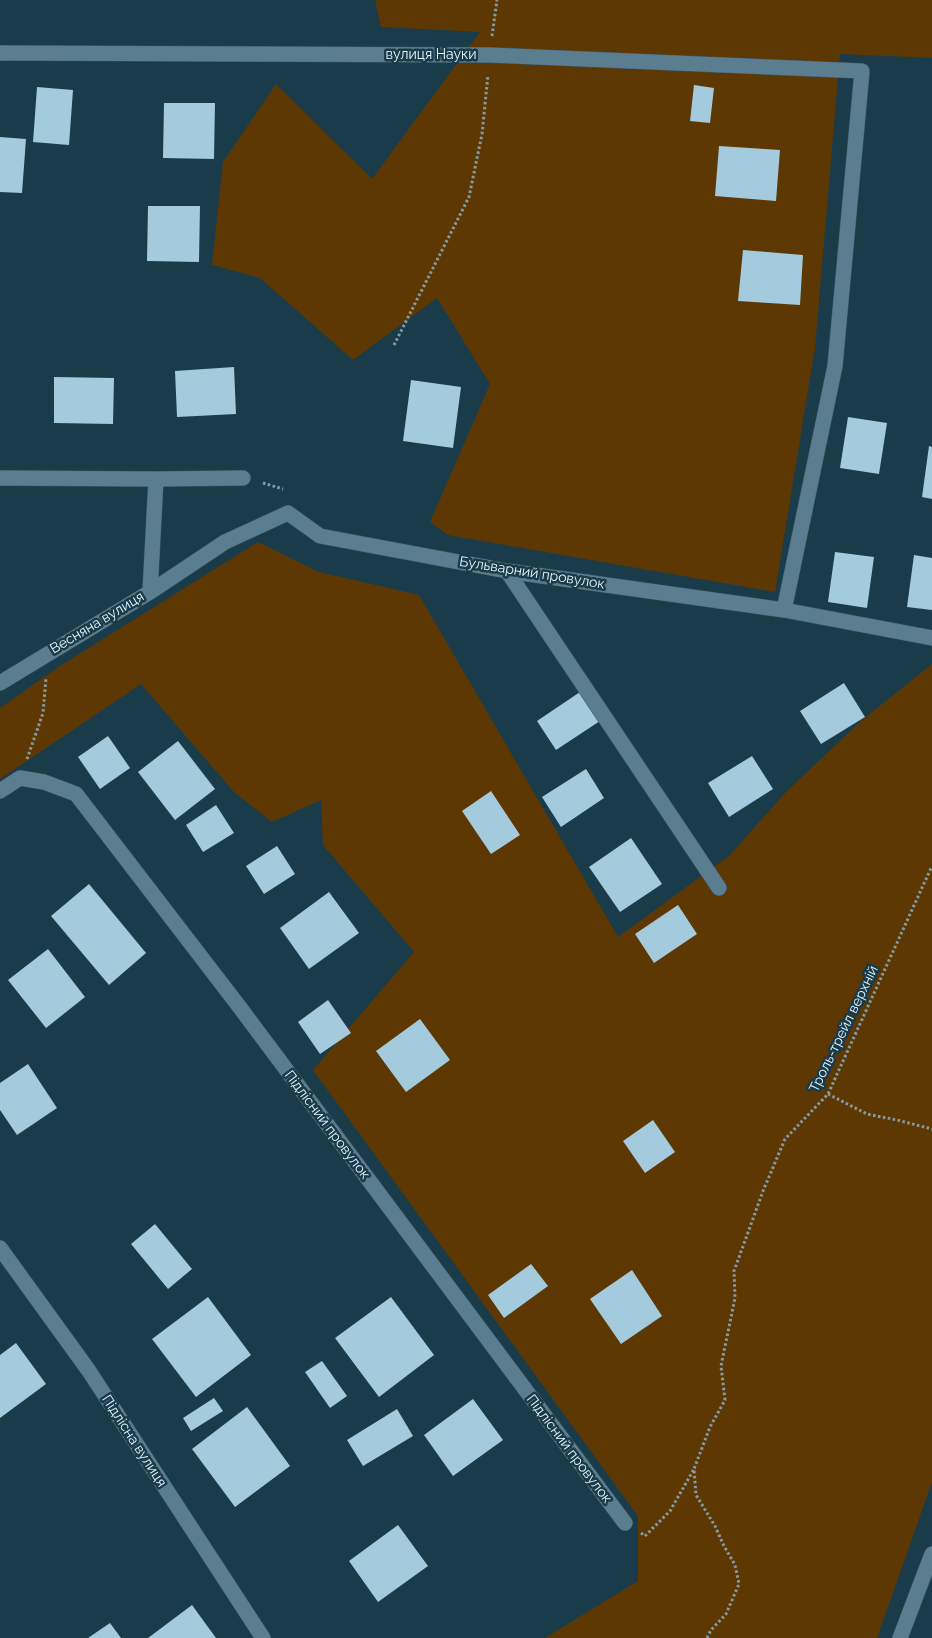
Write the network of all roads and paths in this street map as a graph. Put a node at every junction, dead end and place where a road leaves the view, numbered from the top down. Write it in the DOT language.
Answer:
graph roads {
  1 [pos="497,0"];
  2 [pos="0,54"];
  3 [pos="490,55"];
  4 [pos="394,345"];
  5 [pos="0,478"];
  6 [pos="243,478"];
  7 [pos="156,479"];
  8 [pos="507,571"];
  9 [pos="150,592"];
  10 [pos="784,610"];
  11 [pos="932,638"];
  12 [pos="49,652"];
  13 [pos="0,683"];
  14 [pos="20,778"];
  15 [pos="0,791"];
  16 [pos="932,866"];
  17 [pos="719,888"];
  18 [pos="828,1094"];
  19 [pos="932,1129"];
  20 [pos="0,1248"];
  21 [pos="694,1469"];
  22 [pos="625,1523"];
  23 [pos="932,1554"];
  24 [pos="263,1638"];
  25 [pos="707,1638"];
  26 [pos="900,1638"];
  1 -- 3 [label="path"];
  2 -- 3 [label="street, вулиця Науки"];
  3 -- 4 [label="path"];
  3 -- 10 [label="street, вулиця Науки"];
  5 -- 7 [label="street"];
  6 -- 7 [label="street"];
  7 -- 9 [label="street, Весняна вулиця"];
  8 -- 9 [label="street, Бульварний провулок"];
  8 -- 10 [label="street, Бульварний провулок"];
  8 -- 17 [label="street"];
  9 -- 12 [label="street, Весняна вулиця"];
  10 -- 11 [label="street, Бульварний провулок"];
  12 -- 13 [label="street, Весняна вулиця"];
  12 -- 14 [label="path"];
  14 -- 15 [label="street"];
  14 -- 22 [label="street, Підлісний провулок"];
  16 -- 18 [label="path, Троль-трейл верхній"];
  18 -- 19 [label="path"];
  18 -- 21 [label="path, Троль-трейл верхній"];
  20 -- 24 [label="street, Підлісна вулиця"];
  21 -- 22 [label="path"];
  21 -- 25 [label="path, Троль-трейл верхній"];
  23 -- 26 [label="street"];
}
